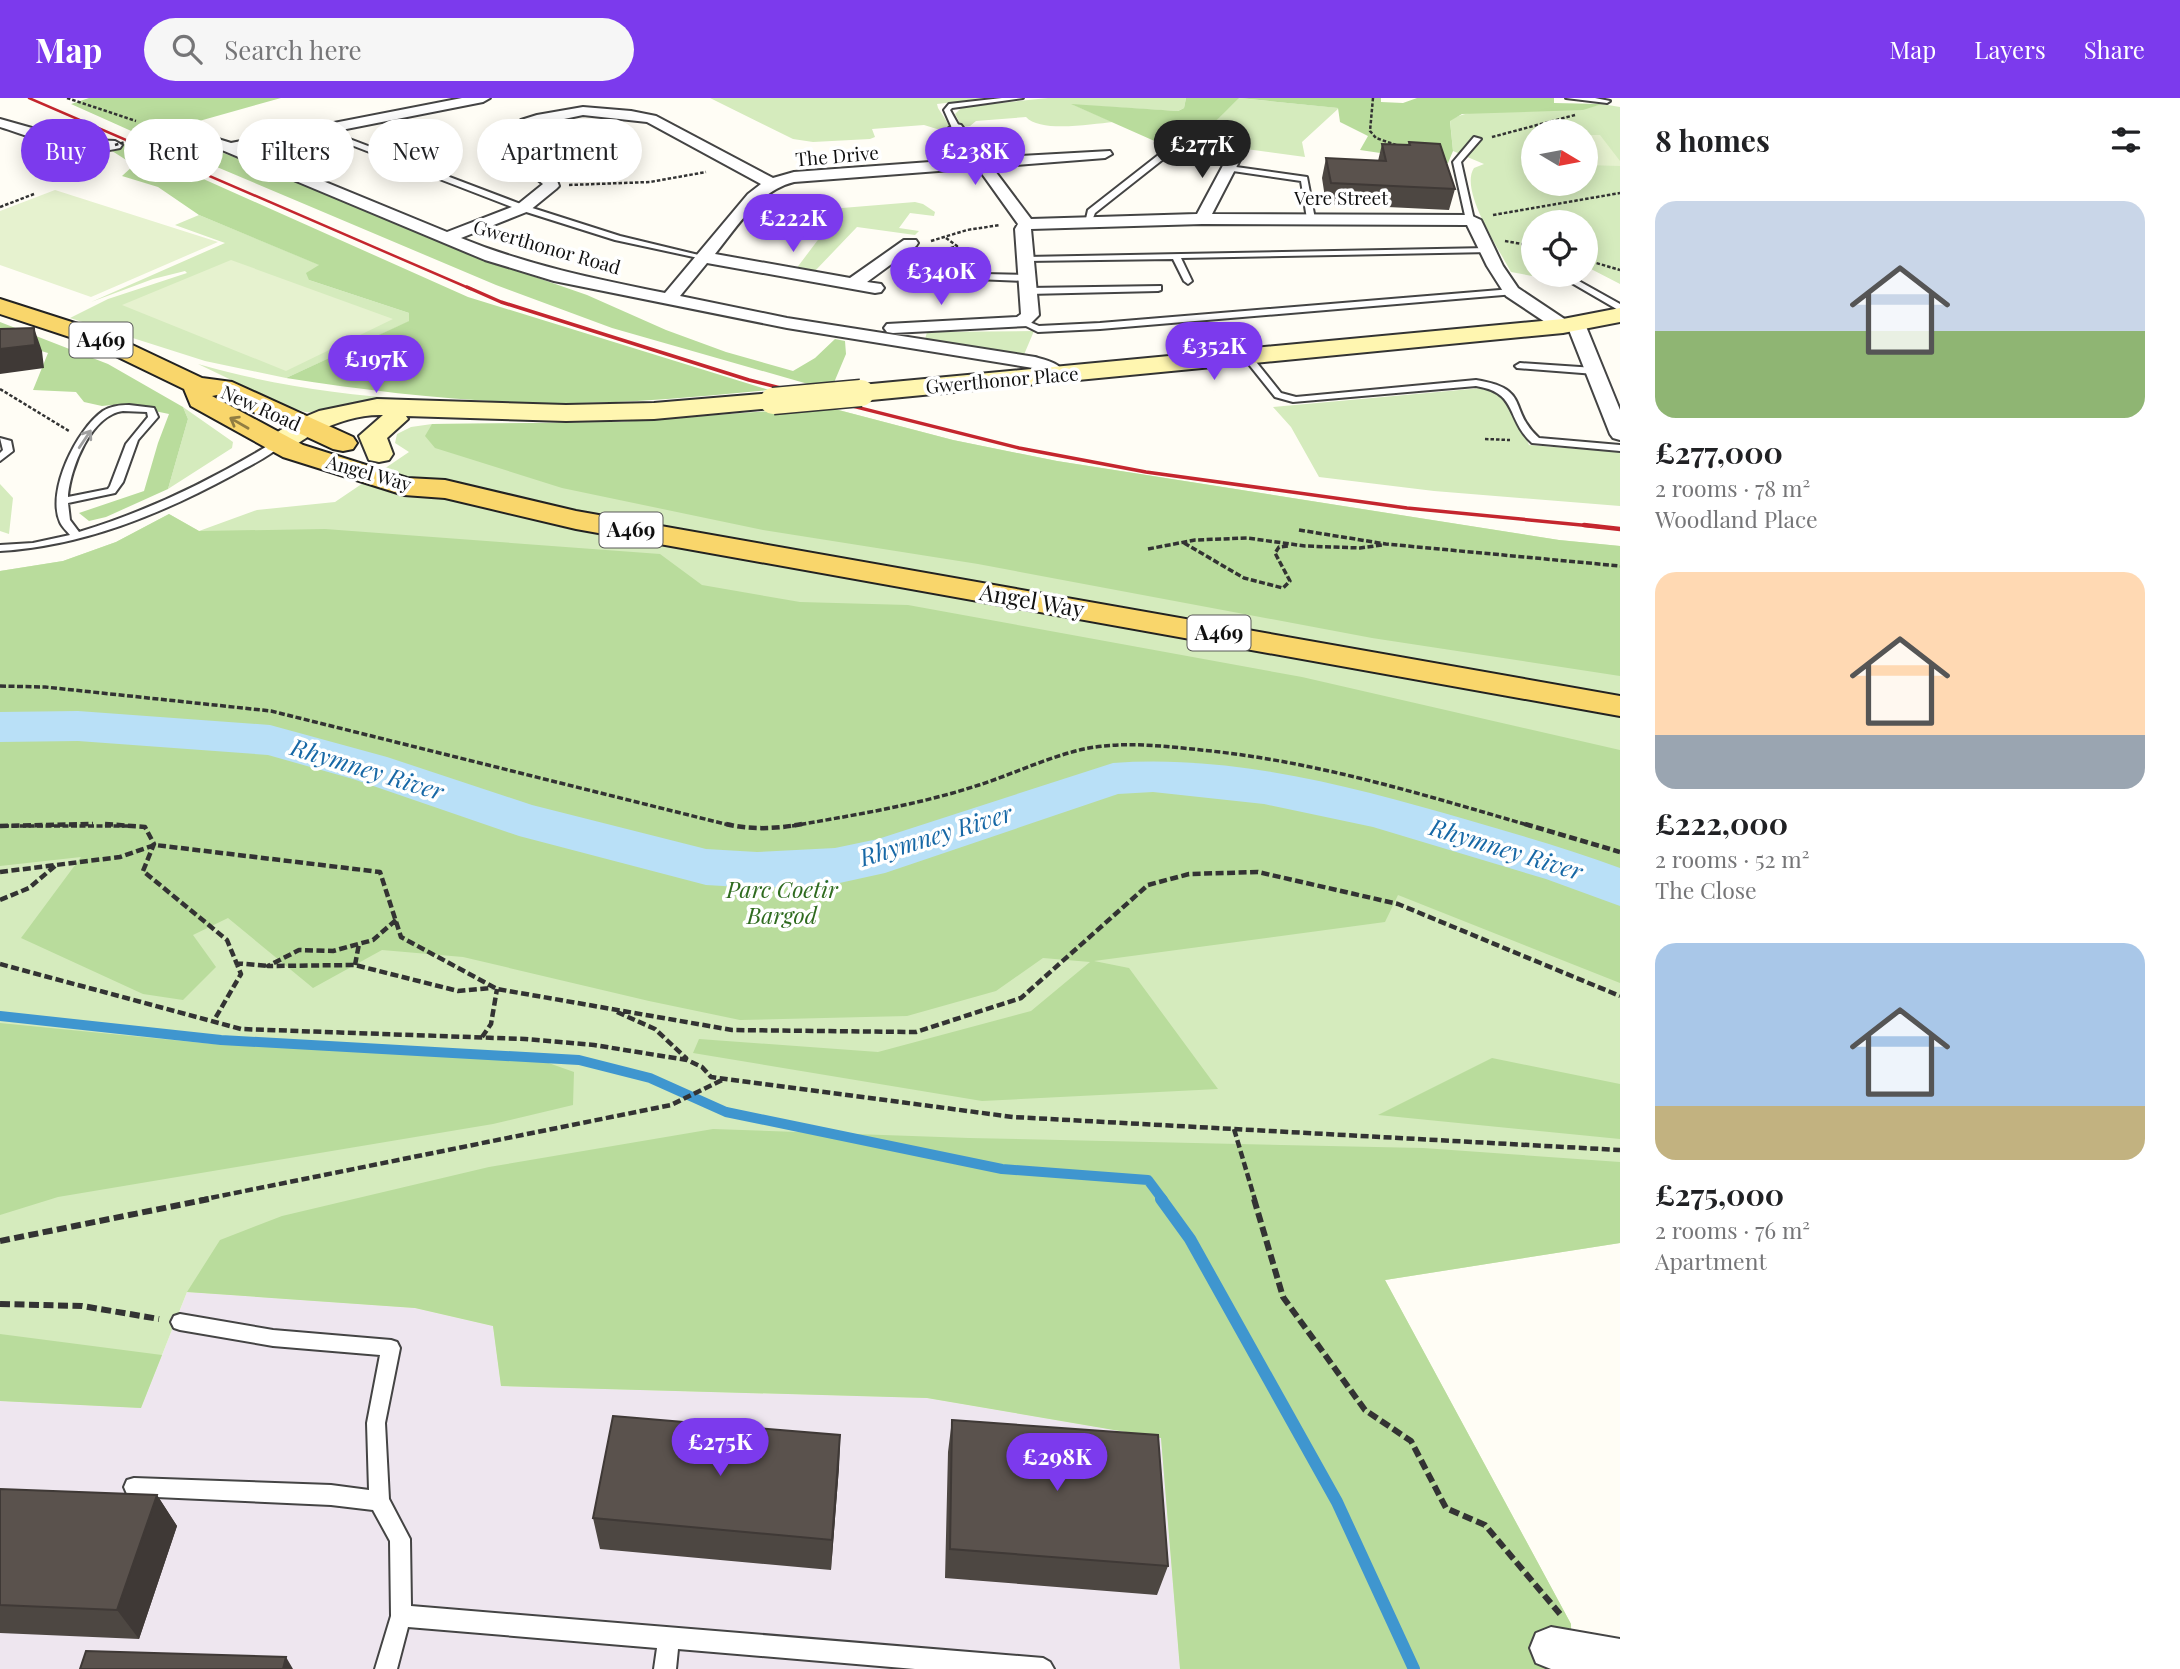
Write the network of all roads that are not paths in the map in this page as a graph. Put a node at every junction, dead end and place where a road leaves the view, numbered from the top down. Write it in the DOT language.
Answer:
graph roads {
  1 [pos="483,98"];
  2 [pos="1020,98"];
  3 [pos="1569,98"];
  4 [pos="1606,100"];
  5 [pos="1617,105"];
  6 [pos="354,122"];
  7 [pos="0,123"];
  8 [pos="956,128"];
  9 [pos="1477,139"];
  10 [pos="354,143"];
  11 [pos="115,145"];
  12 [pos="223,145"];
  13 [pos="237,146"];
  14 [pos="230,148"];
  15 [pos="1105,154"];
  16 [pos="979,163"];
  17 [pos="1231,163"];
  18 [pos="771,183"];
  19 [pos="523,208"];
  20 [pos="1202,219"];
  21 [pos="1311,219"];
  22 [pos="1471,220"];
  23 [pos="1088,221"];
  24 [pos="1026,224"];
  25 [pos="446,238"];
  26 [pos="910,243"];
  27 [pos="1488,250"];
  28 [pos="1176,256"];
  29 [pos="703,257"];
  30 [pos="942,259"];
  31 [pos="1026,259"];
  32 [pos="1188,281"];
  33 [pos="853,284"];
  34 [pos="1028,285"];
  35 [pos="1583,287"];
  36 [pos="875,288"];
  37 [pos="1158,288"];
  38 [pos="1512,292"];
  39 [pos="668,300"];
  40 [pos="0,306"];
  41 [pos="1620,308"];
  42 [pos="1620,314"];
  43 [pos="1022,322"];
  44 [pos="1570,325"];
  45 [pos="870,337"];
  46 [pos="1246,355"];
  47 [pos="1520,366"];
  48 [pos="1595,371"];
  49 [pos="1058,374"];
  50 [pos="1615,410"];
  51 [pos="441,411"];
  52 [pos="395,419"];
  53 [pos="1620,434"];
  54 [pos="300,440"];
  55 [pos="0,441"];
  56 [pos="1620,448"];
  57 [pos="379,454"];
  58 [pos="0,458"];
  59 [pos="247,464"];
  60 [pos="445,489"];
  61 [pos="62,501"];
  62 [pos="76,535"];
  63 [pos="0,548"];
  64 [pos="1620,705"];
  65 [pos="180,1322"];
  66 [pos="134,1487"];
  67 [pos="379,1501"];
  68 [pos="401,1616"];
  69 [pos="669,1638"];
  70 [pos="1004,1667"];
  71 [pos="386,1669"];
  72 [pos="664,1669"];
  73 [pos="1043,1669"];
  1 -- 6 [label="street"];
  2 -- 8 [label="lane"];
  3 -- 4 [label="lane"];
  4 -- 5 [label="lane"];
  7 -- 11 [label="street"];
  8 -- 16 [label="street"];
  9 -- 22 [label="lane"];
  10 -- 19 [label="lane"];
  12 -- 14 [label="street, Gwerthonor Road"];
  13 -- 14 [label="street"];
  14 -- 25 [label="street, Gwerthonor Road"];
  15 -- 16 [label="street, The Drive"];
  16 -- 18 [label="street, The Drive"];
  16 -- 24 [label="street"];
  17 -- 20 [label="street"];
  17 -- 21 [label="lane"];
  17 -- 23 [label="lane"];
  18 -- 19 [label="street"];
  18 -- 29 [label="street, The Drive"];
  19 -- 25 [label="street"];
  19 -- 29 [label="lane"];
  20 -- 21 [label="street, Vere Street"];
  20 -- 23 [label="street, Vere Street"];
  21 -- 22 [label="street, Vere Street"];
  22 -- 27 [label="street"];
  23 -- 24 [label="street, Vere Street"];
  24 -- 31 [label="street"];
  25 -- 39 [label="street, Gwerthonor Road"];
  26 -- 33 [label="street"];
  27 -- 28 [label="lane"];
  27 -- 38 [label="street"];
  28 -- 31 [label="lane"];
  28 -- 32 [label="lane"];
  29 -- 33 [label="street"];
  29 -- 39 [label="street, The Drive"];
  30 -- 34 [label="lane"];
  31 -- 34 [label="street"];
  33 -- 36 [label="street"];
  34 -- 37 [label="lane"];
  34 -- 43 [label="street"];
  35 -- 41 [label="lane"];
  38 -- 43 [label="lane"];
  38 -- 44 [label="street"];
  39 -- 45 [label="street, Gwerthonor Road"];
  40 -- 54 [label="main road, New Road / A469"];
  42 -- 44 [label="street, Gwerthonor Place"];
  43 -- 45 [label="street"];
  44 -- 46 [label="street, Gwerthonor Place"];
  44 -- 48 [label="street"];
  45 -- 49 [label="street, Gwerthonor Road"];
  46 -- 49 [label="street, Gwerthonor Place"];
  46 -- 56 [label="lane"];
  47 -- 48 [label="lane"];
  48 -- 50 [label="street"];
  49 -- 51 [label="street, Gwerthonor Place, bridge"];
  50 -- 53 [label="street"];
  51 -- 52 [label="street, Gwerthonor Place"];
  51 -- 54 [label="street, Gwerthonor Place"];
  52 -- 54 [label="street, Gwerthonor Place"];
  52 -- 57 [label="street"];
  54 -- 57 [label="main road, Angel Way / A469"];
  54 -- 59 [label="lane"];
  54 -- 59 [label="lane"];
  54 -- 60 [label="main road, Angel Way / A469"];
  55 -- 58 [label="lane"];
  57 -- 60 [label="main road, Angel Way / A469"];
  59 -- 62 [label="lane"];
  60 -- 64 [label="main road, Angel Way / A469"];
  61 -- 61 [label="lane, one-way"];
  61 -- 62 [label="lane"];
  62 -- 63 [label="lane"];
  65 -- 67 [label="lane"];
  66 -- 67 [label="lane"];
  67 -- 68 [label="lane"];
  68 -- 69 [label="lane"];
  68 -- 71 [label="lane"];
  69 -- 70 [label="lane"];
  69 -- 72 [label="lane"];
  70 -- 73 [label="lane"];
}
